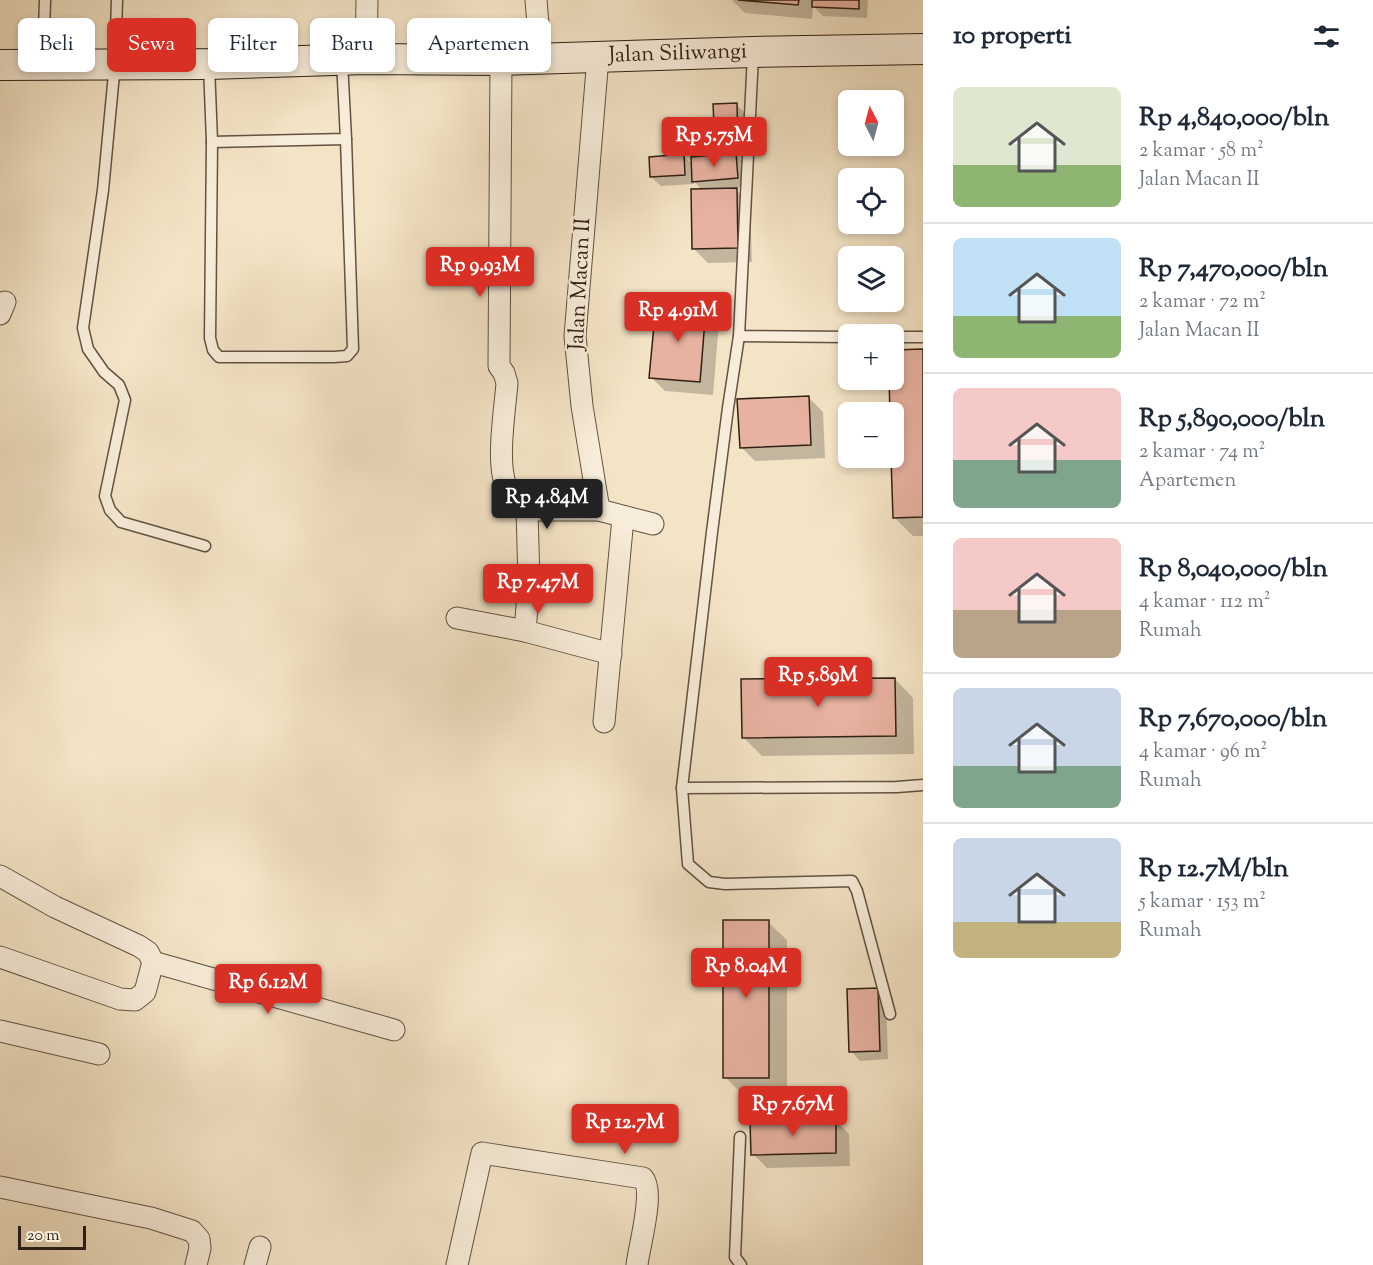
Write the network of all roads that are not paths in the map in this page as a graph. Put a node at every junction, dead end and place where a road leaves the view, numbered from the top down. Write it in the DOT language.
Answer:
graph roads {
  1 [pos="45,0"];
  2 [pos="117,0"];
  3 [pos="367,0"];
  4 [pos="536,3"];
  5 [pos="44,18"];
  6 [pos="116,18"];
  7 [pos="363,18"];
  8 [pos="537,18"];
  9 [pos="923,49"];
  10 [pos="753,52"];
  11 [pos="598,57"];
  12 [pos="551,59"];
  13 [pos="0,65"];
  14 [pos="18,65"];
  15 [pos="114,72"];
  16 [pos="209,72"];
  17 [pos="353,72"];
  18 [pos="501,72"];
  19 [pos="346,139"];
  20 [pos="212,142"];
  21 [pos="740,336"];
  22 [pos="838,337"];
  23 [pos="904,337"];
  24 [pos="923,337"];
  25 [pos="527,510"];
  26 [pos="599,510"];
  27 [pos="623,518"];
  28 [pos="653,524"];
  29 [pos="205,546"];
  30 [pos="456,618"];
  31 [pos="525,631"];
  32 [pos="611,654"];
  33 [pos="604,722"];
  34 [pos="923,785"];
  35 [pos="682,788"];
  36 [pos="0,876"];
  37 [pos="0,957"];
  38 [pos="153,962"];
  39 [pos="890,1014"];
  40 [pos="394,1030"];
  41 [pos="0,1031"];
  42 [pos="99,1054"];
  43 [pos="740,1137"];
  44 [pos="0,1187"];
  45 [pos="463,1264"];
  46 [pos="196,1265"];
  47 [pos="637,1265"];
  48 [pos="741,1265"];
  1 -- 5 [label="lane"];
  2 -- 6 [label="lane"];
  3 -- 7 [label="street"];
  4 -- 8 [label="street"];
  9 -- 10 [label="street, Jalan Siliwangi"];
  10 -- 11 [label="street, Jalan Siliwangi"];
  10 -- 21 [label="lane"];
  11 -- 12 [label="street, Jalan Siliwangi"];
  11 -- 26 [label="street, Jalan Macan II"];
  13 -- 14 [label="street, Jalan Siliwangi"];
  15 -- 29 [label="lane"];
  16 -- 20 [label="lane"];
  17 -- 19 [label="lane"];
  18 -- 25 [label="street"];
  19 -- 20 [label="lane"];
  19 -- 20 [label="lane"];
  21 -- 22 [label="lane"];
  21 -- 35 [label="lane"];
  23 -- 24 [label="lane"];
  25 -- 26 [label="street"];
  25 -- 31 [label="street"];
  26 -- 27 [label="street"];
  27 -- 28 [label="street"];
  27 -- 32 [label="street"];
  30 -- 31 [label="street"];
  31 -- 32 [label="street"];
  32 -- 33 [label="street"];
  34 -- 35 [label="lane"];
  35 -- 39 [label="lane"];
  36 -- 38 [label="street"];
  37 -- 38 [label="street"];
  38 -- 40 [label="street"];
  41 -- 42 [label="street"];
  43 -- 48 [label="lane"];
  44 -- 46 [label="street"];
  45 -- 47 [label="street"];
}
